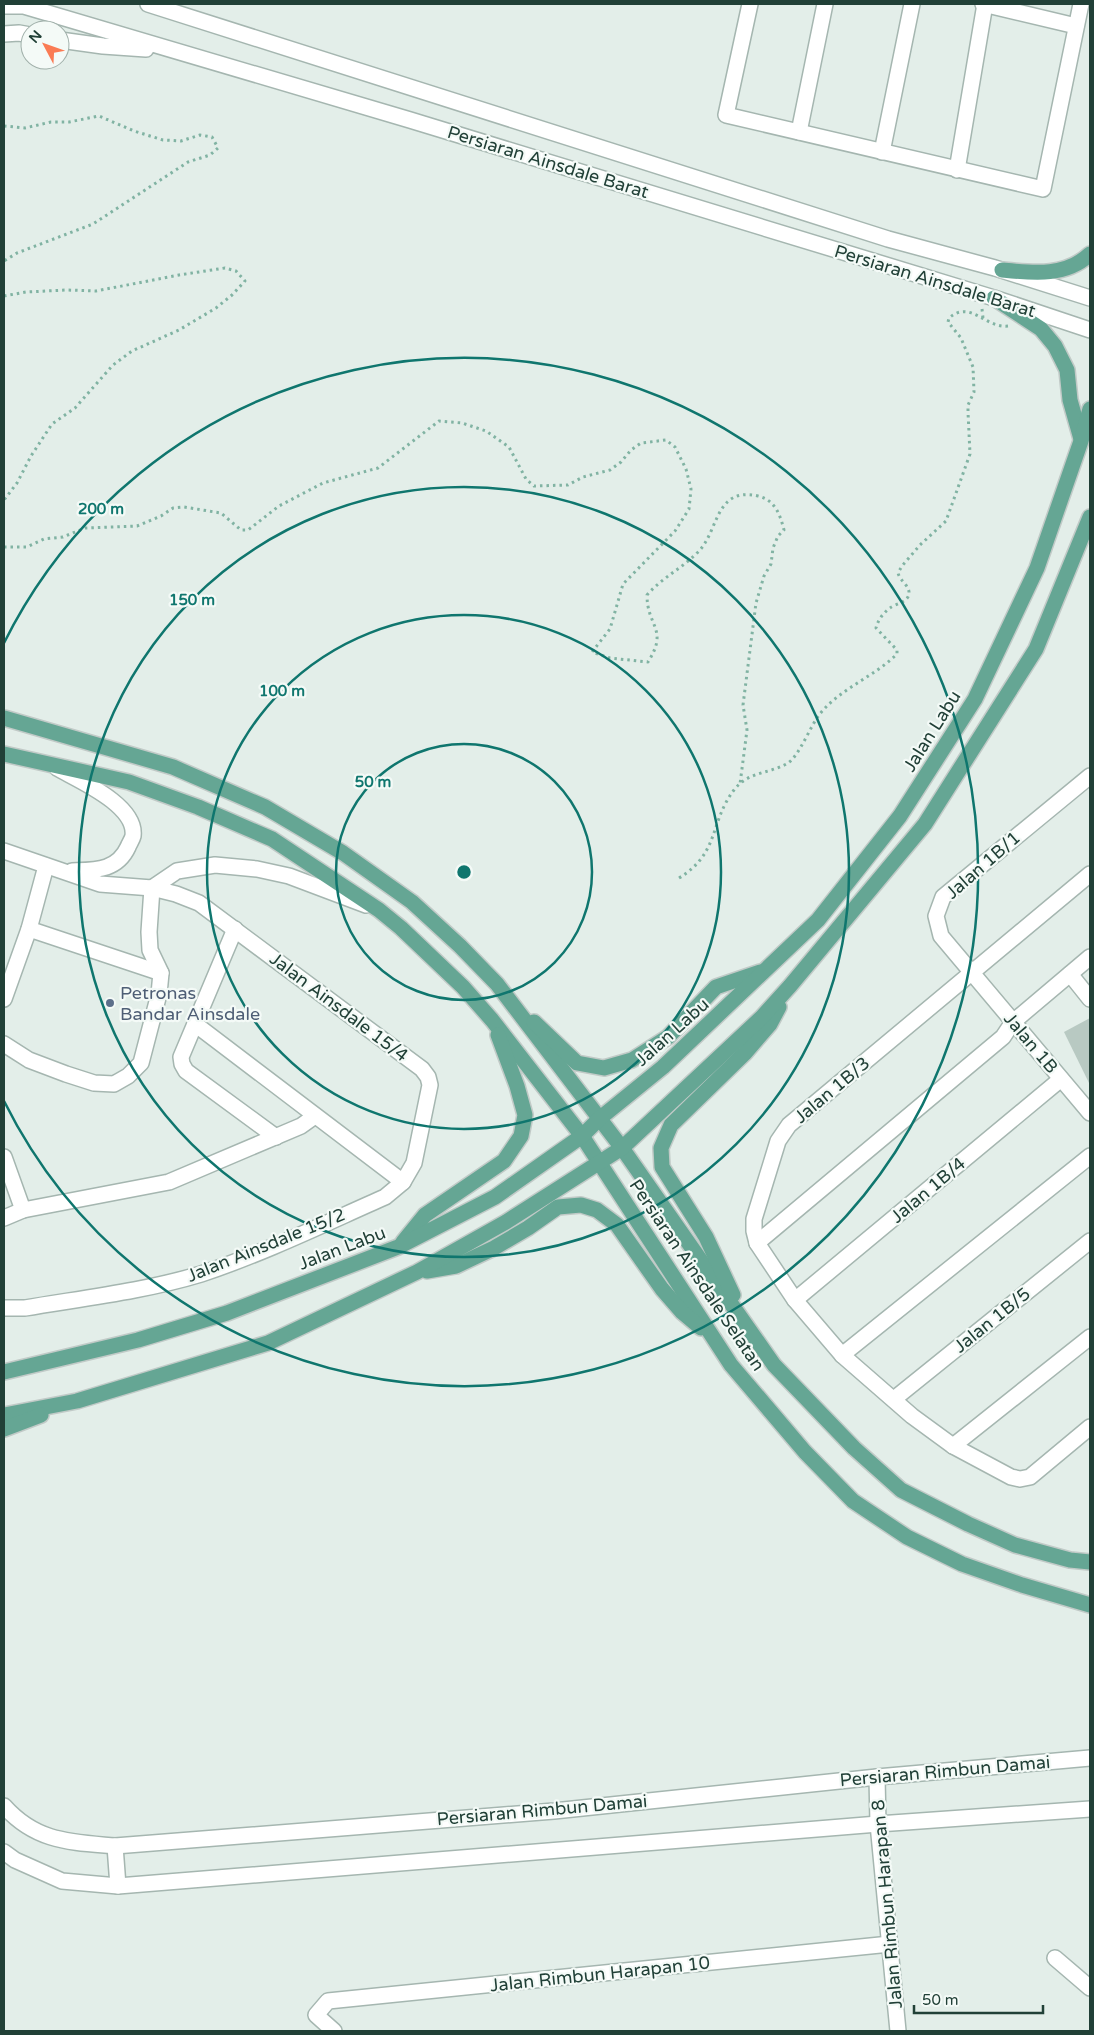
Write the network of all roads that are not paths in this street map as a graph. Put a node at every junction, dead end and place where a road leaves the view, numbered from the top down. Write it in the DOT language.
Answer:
graph roads {
  1 [pos="148,4"];
  2 [pos="750,4"];
  3 [pos="824,4"];
  4 [pos="912,4"];
  5 [pos="985,4"];
  6 [pos="1081,4"];
  7 [pos="4,6"];
  8 [pos="1076,26"];
  9 [pos="20,33"];
  10 [pos="4,34"];
  11 [pos="70,41"];
  12 [pos="178,50"];
  13 [pos="799,132"];
  14 [pos="882,152"];
  15 [pos="957,170"];
  16 [pos="1090,254"];
  17 [pos="1002,270"];
  18 [pos="994,298"];
  19 [pos="1090,298"];
  20 [pos="1090,330"];
  21 [pos="1090,410"];
  22 [pos="1081,440"];
  23 [pos="1090,517"];
  24 [pos="4,718"];
  25 [pos="4,754"];
  26 [pos="48,763"];
  27 [pos="1090,776"];
  28 [pos="4,851"];
  29 [pos="46,866"];
  30 [pos="66,872"];
  31 [pos="1090,874"];
  32 [pos="152,888"];
  33 [pos="379,910"];
  34 [pos="29,929"];
  35 [pos="235,929"];
  36 [pos="1090,957"];
  37 [pos="766,970"];
  38 [pos="161,973"];
  39 [pos="971,973"];
  40 [pos="1070,974"];
  41 [pos="790,986"];
  42 [pos="4,999"];
  43 [pos="1090,999"];
  44 [pos="511,1003"];
  45 [pos="492,1020"];
  46 [pos="1013,1022"];
  47 [pos="195,1024"];
  48 [pos="4,1044"];
  49 [pos="1061,1079"];
  50 [pos="1090,1113"];
  51 [pos="315,1116"];
  52 [pos="599,1119"];
  53 [pos="582,1136"];
  54 [pos="276,1137"];
  55 [pos="622,1148"];
  56 [pos="1090,1156"];
  57 [pos="4,1157"];
  58 [pos="600,1164"];
  59 [pos="402,1182"];
  60 [pos="23,1210"];
  61 [pos="4,1218"];
  62 [pos="1090,1241"];
  63 [pos="757,1243"];
  64 [pos="398,1247"];
  65 [pos="417,1272"];
  66 [pos="795,1300"];
  67 [pos="4,1308"];
  68 [pos="743,1320"];
  69 [pos="712,1337"];
  70 [pos="1090,1337"];
  71 [pos="842,1355"];
  72 [pos="4,1372"];
  73 [pos="894,1399"];
  74 [pos="77,1401"];
  75 [pos="4,1414"];
  76 [pos="1090,1427"];
  77 [pos="4,1429"];
  78 [pos="953,1446"];
  79 [pos="1090,1562"];
  80 [pos="1090,1605"];
  81 [pos="1090,1758"];
  82 [pos="877,1777"];
  83 [pos="4,1806"];
  84 [pos="1090,1809"];
  85 [pos="878,1824"];
  86 [pos="115,1846"];
  87 [pos="4,1852"];
  88 [pos="118,1886"];
  89 [pos="890,1944"];
  90 [pos="1055,1958"];
  91 [pos="1090,1988"];
  92 [pos="334,2031"];
  93 [pos="898,2031"];
  1 -- 17 [label="street, Persiaran Ainsdale Barat"];
  2 -- 13 [label="street"];
  3 -- 13 [label="street"];
  4 -- 14 [label="street"];
  5 -- 8 [label="street"];
  5 -- 15 [label="street"];
  6 -- 8 [label="street"];
  7 -- 12 [label="street, Persiaran Ainsdale Barat"];
  8 -- 15 [label="street"];
  9 -- 10 [label="street"];
  11 -- 12 [label="street"];
  12 -- 18 [label="street, Persiaran Ainsdale Barat"];
  13 -- 14 [label="street"];
  14 -- 15 [label="street"];
  16 -- 17 [label="main road"];
  17 -- 19 [label="street, Persiaran Ainsdale Barat"];
  18 -- 20 [label="street, Persiaran Ainsdale Barat"];
  18 -- 22 [label="main road"];
  21 -- 22 [label="main road, Jalan Labu"];
  22 -- 37 [label="main road, Jalan Labu"];
  23 -- 41 [label="main road"];
  24 -- 44 [label="main road"];
  25 -- 26 [label="main road, Persiaran Ainsdale Selatan"];
  26 -- 30 [label="street"];
  26 -- 33 [label="main road, Persiaran Ainsdale Selatan"];
  27 -- 39 [label="street, Jalan 1B/1"];
  28 -- 29 [label="street, Jalan Ainsdale 15/4"];
  29 -- 30 [label="street, Jalan Ainsdale 15/4"];
  29 -- 34 [label="street"];
  30 -- 32 [label="street, Jalan Ainsdale 15/4"];
  31 -- 39 [label="street, Jalan 1B/3"];
  32 -- 33 [label="street"];
  32 -- 35 [label="street, Jalan Ainsdale 15/4"];
  32 -- 38 [label="street"];
  33 -- 45 [label="main road, Persiaran Ainsdale Selatan"];
  34 -- 38 [label="street"];
  34 -- 42 [label="street"];
  35 -- 47 [label="street"];
  35 -- 59 [label="street, Jalan Ainsdale 15/4"];
  36 -- 40 [label="street"];
  37 -- 44 [label="main road"];
  37 -- 52 [label="main road, Jalan Labu"];
  38 -- 48 [label="street"];
  39 -- 46 [label="street, Jalan 1B"];
  39 -- 63 [label="street, Jalan 1B/3"];
  40 -- 43 [label="street"];
  40 -- 46 [label="street"];
  41 -- 55 [label="main road"];
  41 -- 68 [label="main road"];
  44 -- 52 [label="main road, Persiaran Ainsdale Selatan"];
  45 -- 53 [label="main road, Persiaran Ainsdale Selatan"];
  45 -- 64 [label="main road"];
  46 -- 49 [label="street, Jalan 1B"];
  46 -- 63 [label="street"];
  47 -- 51 [label="street"];
  47 -- 54 [label="street"];
  49 -- 50 [label="street, Jalan 1B"];
  49 -- 66 [label="street, Jalan 1B/4"];
  51 -- 54 [label="street"];
  51 -- 59 [label="street"];
  52 -- 53 [label="main road, Jalan Labu"];
  52 -- 55 [label="main road, Persiaran Ainsdale Selatan"];
  53 -- 58 [label="main road, Persiaran Ainsdale Selatan"];
  53 -- 64 [label="main road, Jalan Labu"];
  54 -- 60 [label="street"];
  55 -- 58 [label="main road"];
  55 -- 68 [label="main road, Persiaran Ainsdale Selatan"];
  56 -- 71 [label="street"];
  57 -- 60 [label="street"];
  58 -- 65 [label="main road"];
  58 -- 69 [label="main road, Persiaran Ainsdale Selatan"];
  59 -- 67 [label="street, Jalan Ainsdale 15/2"];
  60 -- 61 [label="street"];
  62 -- 73 [label="street, Jalan 1B/5"];
  63 -- 66 [label="street"];
  64 -- 72 [label="main road, Jalan Labu"];
  65 -- 69 [label="main road"];
  65 -- 74 [label="main road"];
  66 -- 71 [label="street"];
  68 -- 79 [label="main road, Persiaran Ainsdale Selatan"];
  69 -- 80 [label="main road, Persiaran Ainsdale Selatan"];
  70 -- 78 [label="street"];
  71 -- 73 [label="street"];
  73 -- 78 [label="street"];
  74 -- 75 [label="main road"];
  74 -- 77 [label="main road"];
  76 -- 78 [label="street"];
  81 -- 82 [label="street, Persiaran Rimbun Damai"];
  82 -- 85 [label="street, Jalan Rimbun Harapan 8"];
  82 -- 86 [label="street, Persiaran Rimbun Damai"];
  83 -- 86 [label="street, Persiaran Rimbun Damai"];
  84 -- 85 [label="street"];
  85 -- 88 [label="street"];
  85 -- 89 [label="street, Jalan Rimbun Harapan 8"];
  86 -- 88 [label="street"];
  87 -- 88 [label="street"];
  89 -- 92 [label="street, Jalan Rimbun Harapan 10"];
  89 -- 93 [label="street, Jalan Rimbun Harapan 8"];
  90 -- 91 [label="street"];
}
